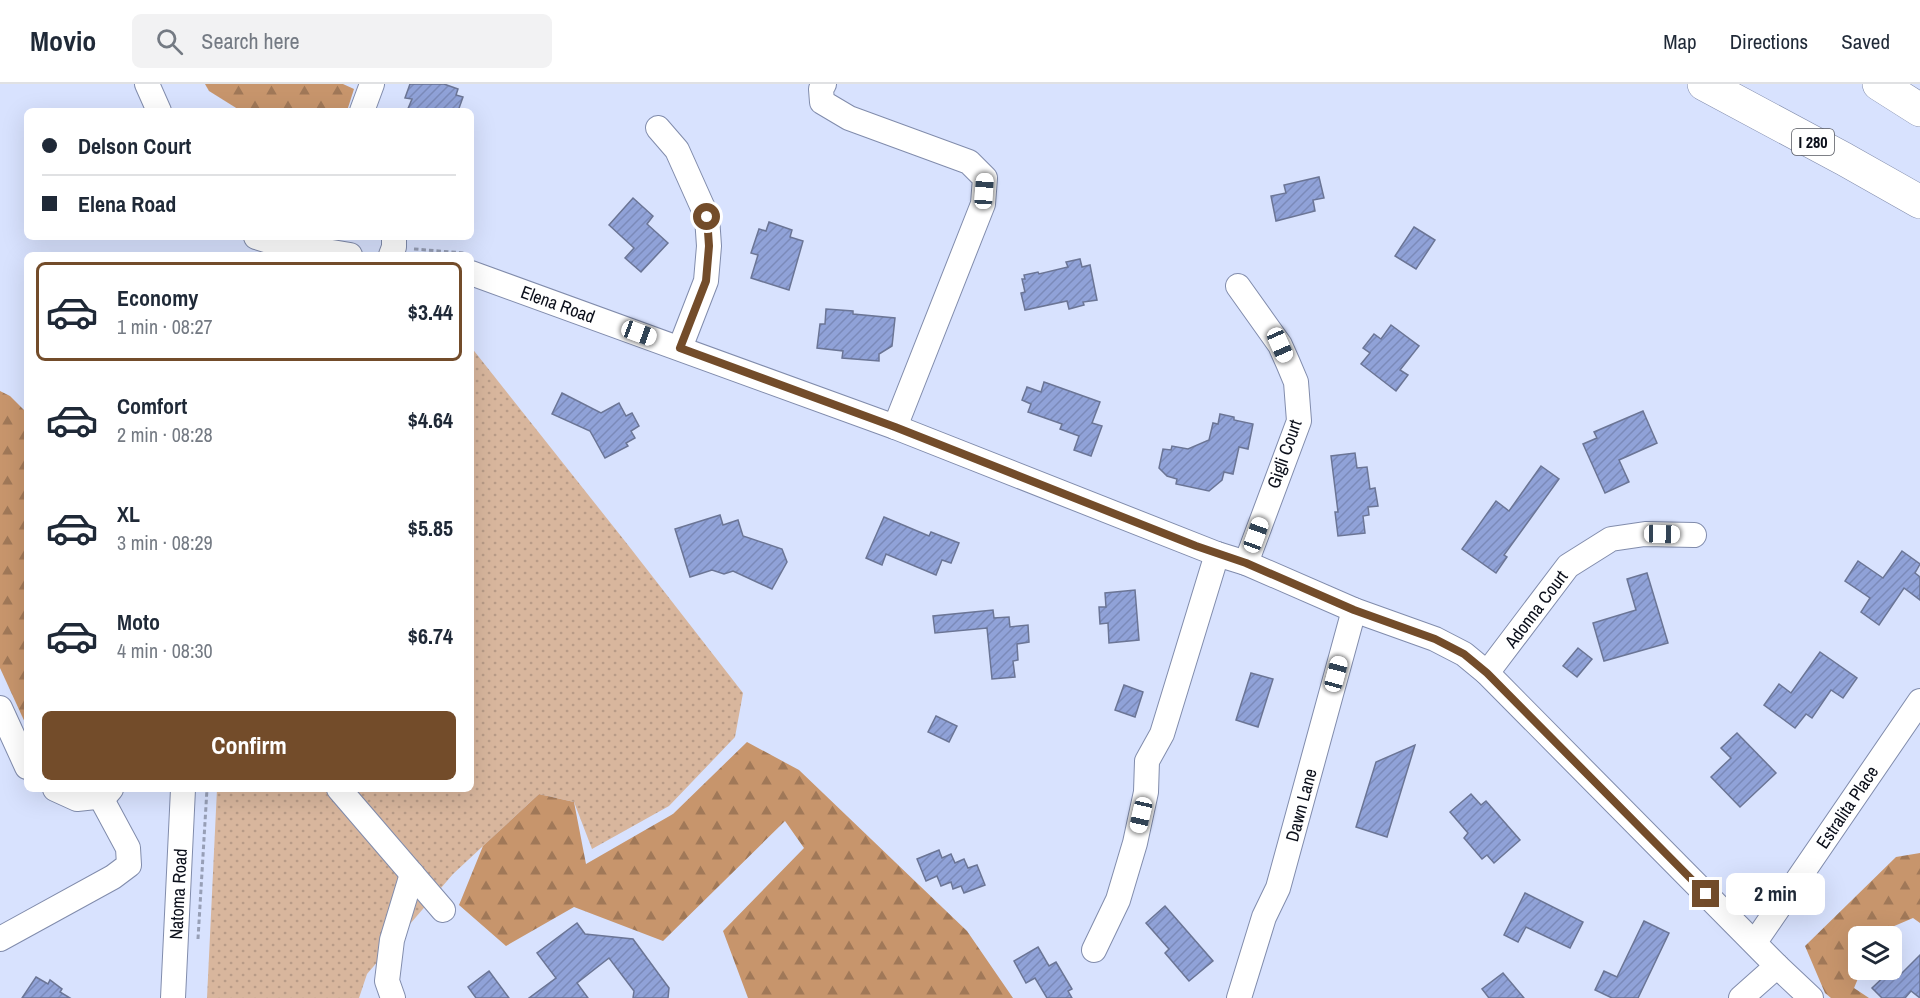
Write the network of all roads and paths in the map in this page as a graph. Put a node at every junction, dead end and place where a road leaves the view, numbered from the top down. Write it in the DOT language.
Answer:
graph roads {
  1 [pos="147,84"];
  2 [pos="372,84"];
  3 [pos="824,84"];
  4 [pos="1704,84"];
  5 [pos="1879,84"];
  6 [pos="158,108"];
  7 [pos="363,108"];
  8 [pos="1920,110"];
  9 [pos="658,128"];
  10 [pos="1920,202"];
  11 [pos="266,240"];
  12 [pos="332,252"];
  13 [pos="474,274"];
  14 [pos="1238,286"];
  15 [pos="680,348"];
  16 [pos="895,427"];
  17 [pos="1694,534"];
  18 [pos="1217,554"];
  19 [pos="1246,563"];
  20 [pos="1354,610"];
  21 [pos="1487,673"];
  22 [pos="1920,701"];
  23 [pos="0,708"];
  24 [pos="24,760"];
  25 [pos="62,792"];
  26 [pos="183,792"];
  27 [pos="207,792"];
  28 [pos="342,792"];
  29 [pos="106,793"];
  30 [pos="412,874"];
  31 [pos="443,910"];
  32 [pos="0,939"];
  33 [pos="1755,942"];
  34 [pos="197,946"];
  35 [pos="1094,950"];
  36 [pos="1777,966"];
  37 [pos="173,998"];
  38 [pos="393,998"];
  39 [pos="1239,998"];
  40 [pos="1741,998"];
  41 [pos="1811,998"];
  1 -- 6 [label="street"];
  2 -- 7 [label="street"];
  3 -- 16 [label="street"];
  4 -- 10 [label="highway, I 280"];
  5 -- 8 [label="highway"];
  9 -- 15 [label="street"];
  11 -- 12 [label="street"];
  13 -- 15 [label="street, Elena Road"];
  14 -- 19 [label="street, Gigli Court"];
  15 -- 16 [label="street, Elena Road"];
  16 -- 18 [label="street, Elena Road"];
  17 -- 21 [label="street, Adonna Court"];
  18 -- 19 [label="street, Elena Road"];
  18 -- 35 [label="street"];
  19 -- 20 [label="street, Elena Road"];
  20 -- 21 [label="street, Elena Road"];
  20 -- 39 [label="street, Dawn Lane"];
  21 -- 33 [label="street, Elena Road"];
  22 -- 33 [label="street, Estralita Place"];
  23 -- 24 [label="street"];
  25 -- 29 [label="street"];
  26 -- 37 [label="street, Natoma Road"];
  27 -- 34 [label="path"];
  28 -- 30 [label="street"];
  29 -- 32 [label="street"];
  30 -- 31 [label="street"];
  30 -- 38 [label="street"];
  33 -- 36 [label="street, Elena Road"];
  36 -- 40 [label="street"];
  36 -- 41 [label="street, Elena Road"];
}
